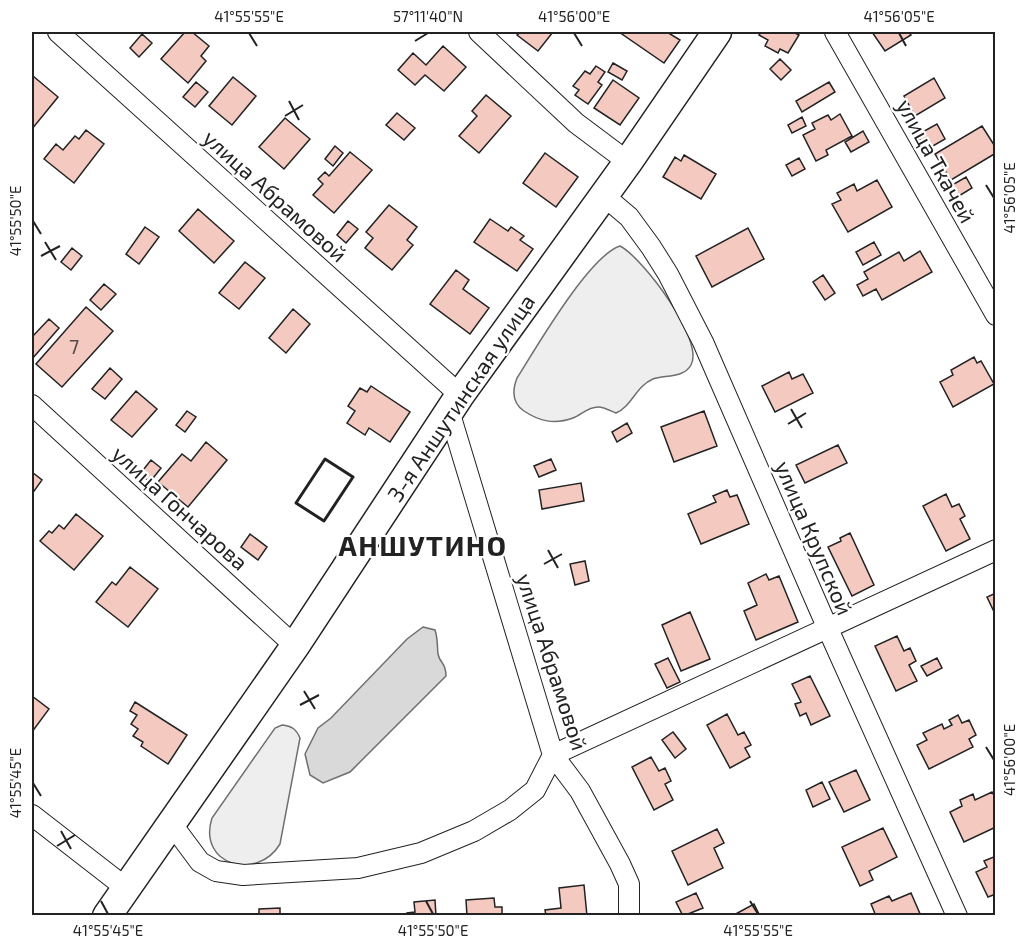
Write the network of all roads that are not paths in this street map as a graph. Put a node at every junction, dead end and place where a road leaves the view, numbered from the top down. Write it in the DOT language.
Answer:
graph roads {
  1 [pos="58,32"];
  2 [pos="479,32"];
  3 [pos="717,32"];
  4 [pos="835,32"];
  5 [pos="628,162"];
  6 [pos="603,195"];
  7 [pos="996,315"];
  8 [pos="454,403"];
  9 [pos="32,405"];
  10 [pos="996,550"];
  11 [pos="828,629"];
  12 [pos="296,646"];
  13 [pos="553,755"];
  14 [pos="32,815"];
  15 [pos="171,824"];
  16 [pos="126,888"];
  17 [pos="107,915"];
  18 [pos="629,915"];
  19 [pos="957,915"];
  1 -- 8 [label="street, улица Абрамовой"];
  2 -- 5 [label="street"];
  3 -- 5 [label="street, 3-я Аншутинская улица"];
  4 -- 7 [label="street, улица Ткачей"];
  5 -- 6 [label="street, 3-я Аншутинская улица"];
  6 -- 8 [label="street, 3-я Аншутинская улица"];
  6 -- 11 [label="street, улица Крупской"];
  8 -- 12 [label="street, 3-я Аншутинская улица"];
  8 -- 13 [label="street, улица Абрамовой"];
  9 -- 12 [label="street, улица Гончарова"];
  10 -- 11 [label="street"];
  11 -- 13 [label="street"];
  11 -- 19 [label="street, улица Крупской"];
  12 -- 15 [label="street, 3-я Аншутинская улица"];
  13 -- 15 [label="street"];
  13 -- 18 [label="street, улица Абрамовой"];
  14 -- 16 [label="street"];
  15 -- 16 [label="street, 3-я Аншутинская улица"];
  16 -- 17 [label="street, 3-я Аншутинская улица"];
}
